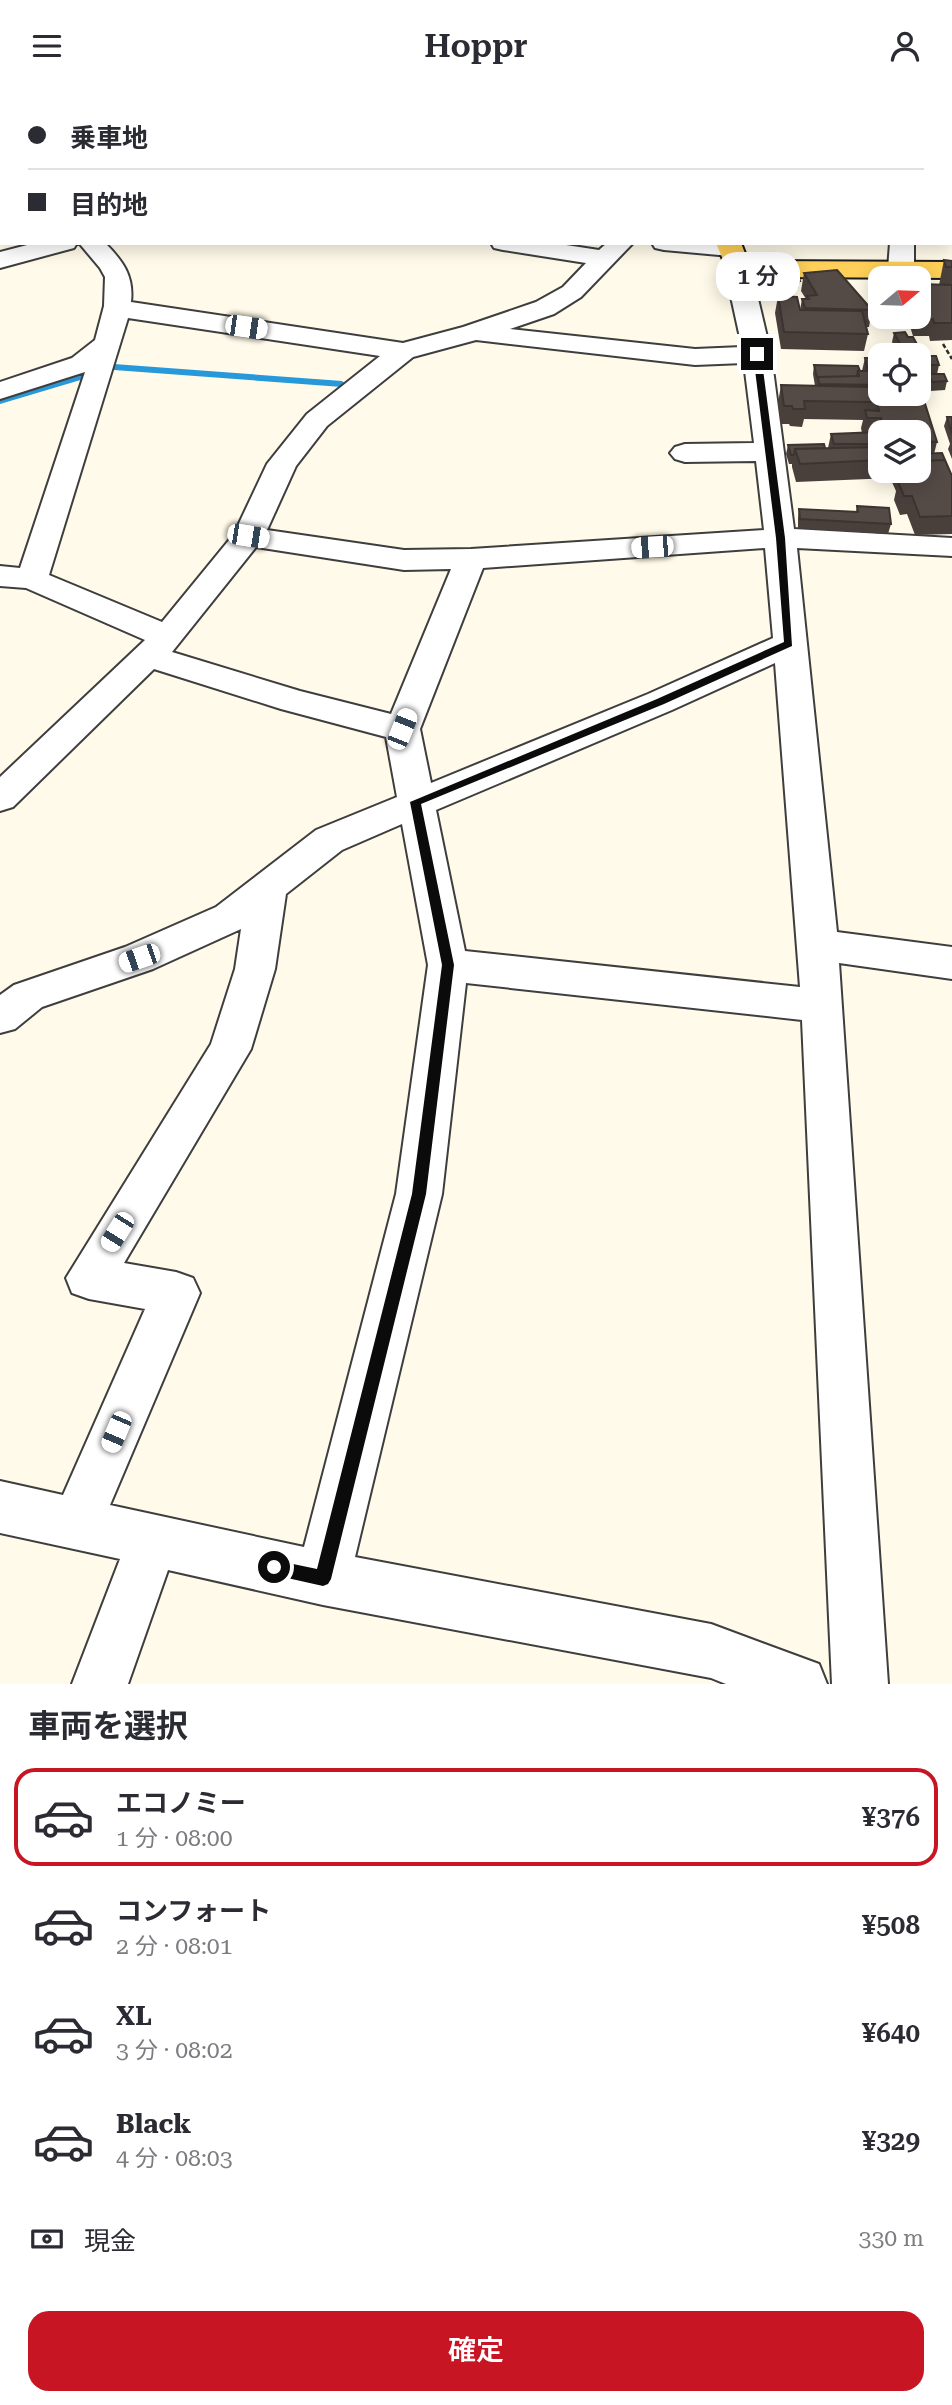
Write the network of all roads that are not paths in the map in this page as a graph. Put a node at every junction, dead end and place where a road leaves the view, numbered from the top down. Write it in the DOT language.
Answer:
graph roads {
  1 [pos="57,245"];
  2 [pos="93,245"];
  3 [pos="531,245"];
  4 [pos="676,245"];
  5 [pos="902,245"];
  6 [pos="614,251"];
  7 [pos="732,254"];
  8 [pos="0,260"];
  9 [pos="868,266"];
  10 [pos="901,266"];
  11 [pos="931,270"];
  12 [pos="952,270"];
  13 [pos="116,308"];
  14 [pos="472,333"];
  15 [pos="403,351"];
  16 [pos="757,354"];
  17 [pos="102,362"];
  18 [pos="0,391"];
  19 [pos="685,453"];
  20 [pos="769,453"];
  21 [pos="248,536"];
  22 [pos="780,538"];
  23 [pos="952,547"];
  24 [pos="471,559"];
  25 [pos="0,576"];
  26 [pos="32,579"];
  27 [pos="789,644"];
  28 [pos="158,646"];
  29 [pos="402,729"];
  30 [pos="0,799"];
  31 [pos="415,802"];
  32 [pos="267,890"];
  33 [pos="818,945"];
  34 [pos="952,963"];
  35 [pos="448,965"];
  36 [pos="822,1006"];
  37 [pos="0,1017"];
  38 [pos="0,1507"];
  39 [pos="76,1525"];
  40 [pos="153,1540"];
  41 [pos="323,1579"];
  42 [pos="100,1684"];
  43 [pos="799,1684"];
  44 [pos="860,1684"];
  1 -- 8 [label="street"];
  2 -- 13 [label="street"];
  3 -- 6 [label="street"];
  4 -- 7 [label="street"];
  5 -- 10 [label="street"];
  6 -- 14 [label="street"];
  7 -- 9 [label="main road"];
  7 -- 16 [label="street"];
  11 -- 12 [label="main road"];
  13 -- 15 [label="street"];
  13 -- 17 [label="street"];
  14 -- 15 [label="street"];
  14 -- 16 [label="street"];
  15 -- 21 [label="street"];
  16 -- 20 [label="street"];
  17 -- 18 [label="street"];
  17 -- 26 [label="street"];
  19 -- 20 [label="street"];
  20 -- 22 [label="street"];
  21 -- 24 [label="street"];
  21 -- 28 [label="street"];
  22 -- 23 [label="street"];
  22 -- 24 [label="street"];
  22 -- 27 [label="street"];
  24 -- 29 [label="street"];
  25 -- 26 [label="street"];
  26 -- 28 [label="street"];
  27 -- 31 [label="street"];
  27 -- 33 [label="street"];
  28 -- 29 [label="street"];
  28 -- 30 [label="street"];
  29 -- 31 [label="street"];
  31 -- 32 [label="street"];
  31 -- 35 [label="street"];
  32 -- 37 [label="street"];
  32 -- 39 [label="street"];
  33 -- 34 [label="street"];
  33 -- 36 [label="street"];
  35 -- 36 [label="street"];
  35 -- 41 [label="street"];
  36 -- 44 [label="street"];
  38 -- 39 [label="street"];
  39 -- 40 [label="street"];
  40 -- 41 [label="street"];
  40 -- 42 [label="street"];
  41 -- 43 [label="street"];
}
